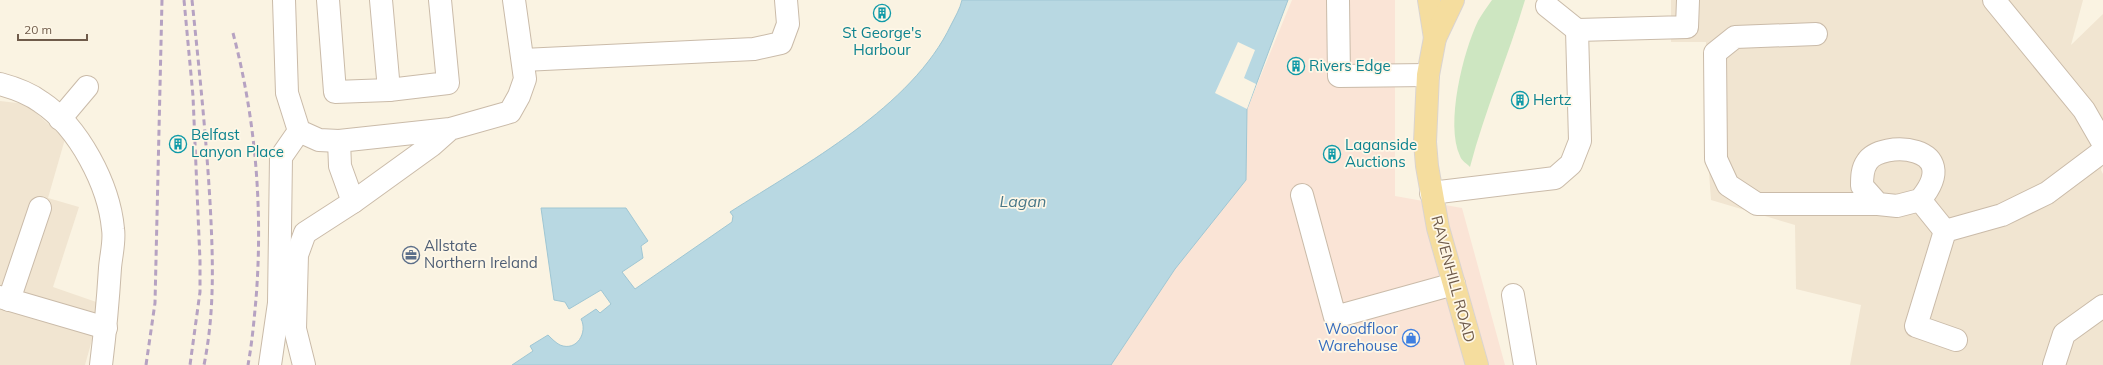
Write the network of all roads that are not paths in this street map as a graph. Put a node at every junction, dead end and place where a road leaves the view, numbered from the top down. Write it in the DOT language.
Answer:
graph roads {
  1 [pos="284,0"];
  2 [pos="328,0"];
  3 [pos="382,0"];
  4 [pos="440,0"];
  5 [pos="514,0"];
  6 [pos="786,0"];
  7 [pos="1338,0"];
  8 [pos="1429,0"];
  9 [pos="1453,0"];
  10 [pos="1688,0"];
  11 [pos="1994,0"];
  12 [pos="1547,6"];
  13 [pos="1577,30"];
  14 [pos="1816,34"];
  15 [pos="1435,38"];
  16 [pos="522,60"];
  17 [pos="1428,76"];
  18 [pos="0,84"];
  19 [pos="87,87"];
  20 [pos="389,90"];
  21 [pos="60,119"];
  22 [pos="450,129"];
  23 [pos="298,131"];
  24 [pos="339,141"];
  25 [pos="2103,143"];
  26 [pos="2103,150"];
  27 [pos="1430,193"];
  28 [pos="1302,195"];
  29 [pos="1920,200"];
  30 [pos="354,202"];
  31 [pos="1878,204"];
  32 [pos="40,208"];
  33 [pos="1945,231"];
  34 [pos="1454,284"];
  35 [pos="1513,295"];
  36 [pos="4,298"];
  37 [pos="2103,306"];
  38 [pos="106,328"];
  39 [pos="1956,340"];
  40 [pos="101,365"];
  41 [pos="270,365"];
  42 [pos="304,365"];
  43 [pos="1477,365"];
  44 [pos="1525,365"];
  45 [pos="2054,365"];
  1 -- 23 [label="street"];
  2 -- 20 [label="street"];
  3 -- 20 [label="street"];
  4 -- 20 [label="street"];
  5 -- 16 [label="street"];
  6 -- 16 [label="street"];
  7 -- 17 [label="street"];
  8 -- 15 [label="main road"];
  9 -- 15 [label="main road, RAVENHILL ROAD"];
  10 -- 13 [label="street"];
  11 -- 25 [label="street"];
  12 -- 13 [label="street"];
  13 -- 27 [label="street, RAVENHILL ROAD"];
  14 -- 31 [label="street"];
  15 -- 17 [label="main road, RAVENHILL ROAD"];
  16 -- 22 [label="street"];
  17 -- 27 [label="main road, RAVENHILL ROAD"];
  18 -- 21 [label="street"];
  19 -- 21 [label="street"];
  21 -- 38 [label="street"];
  22 -- 24 [label="street"];
  22 -- 30 [label="street"];
  23 -- 24 [label="street"];
  23 -- 41 [label="street"];
  24 -- 30 [label="street"];
  26 -- 33 [label="street"];
  27 -- 34 [label="main road, RAVENHILL ROAD"];
  28 -- 34 [label="street"];
  29 -- 31 [label="street"];
  29 -- 31 [label="street"];
  29 -- 33 [label="street"];
  30 -- 42 [label="street"];
  32 -- 36 [label="street"];
  33 -- 39 [label="street"];
  34 -- 43 [label="main road, RAVENHILL ROAD"];
  35 -- 44 [label="street"];
  36 -- 38 [label="street"];
  37 -- 45 [label="street"];
  38 -- 40 [label="street"];
}
